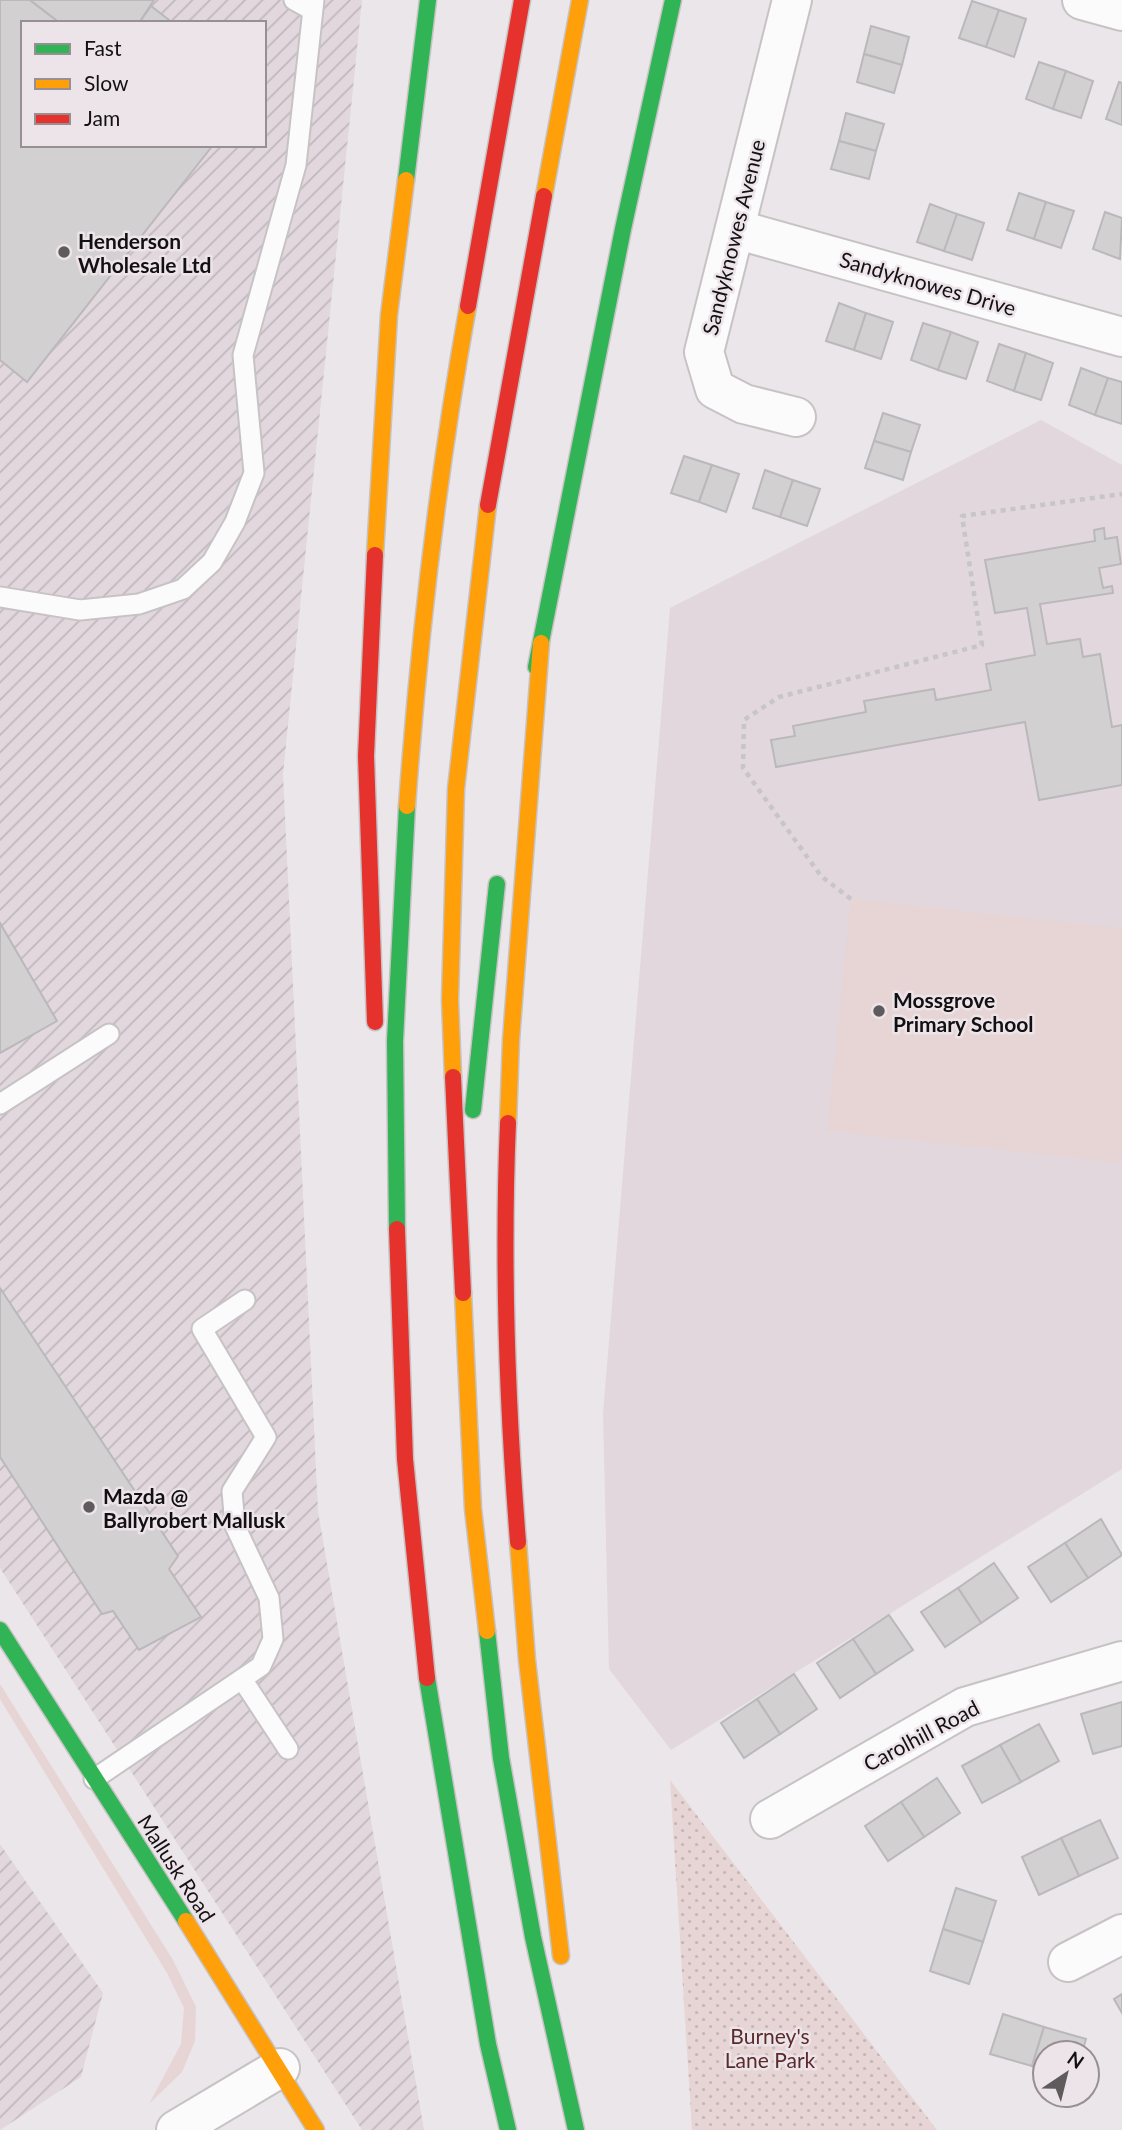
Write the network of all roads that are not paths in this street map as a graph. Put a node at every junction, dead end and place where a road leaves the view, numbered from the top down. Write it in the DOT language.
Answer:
graph roads {
  1 [pos="294,0"];
  2 [pos="428,0"];
  3 [pos="522,0"];
  4 [pos="580,0"];
  5 [pos="673,0"];
  6 [pos="792,0"];
  7 [pos="1082,0"];
  8 [pos="313,5"];
  9 [pos="1122,11"];
  10 [pos="735,229"];
  11 [pos="1122,337"];
  12 [pos="796,417"];
  13 [pos="0,597"];
  14 [pos="541,643"];
  15 [pos="515,772"];
  16 [pos="500,864"];
  17 [pos="109,1034"];
  18 [pos="0,1104"];
  19 [pos="459,1241"];
  20 [pos="398,1271"];
  21 [pos="245,1300"];
  22 [pos="0,1630"];
  23 [pos="1122,1661"];
  24 [pos="242,1679"];
  25 [pos="288,1749"];
  26 [pos="94,1779"];
  27 [pos="770,1819"];
  28 [pos="1122,1934"];
  29 [pos="1068,1962"];
  30 [pos="563,1978"];
  31 [pos="568,2019"];
  32 [pos="280,2068"];
  33 [pos="176,2130"];
  34 [pos="316,2130"];
  35 [pos="508,2130"];
  36 [pos="578,2130"];
  1 -- 8 [label="lane"];
  2 -- 20 [label="main road"];
  3 -- 20 [label="main road"];
  4 -- 19 [label="main road"];
  5 -- 14 [label="main road"];
  6 -- 10 [label="street, Sandyknowes Avenue"];
  7 -- 9 [label="street"];
  8 -- 13 [label="lane"];
  10 -- 11 [label="street, Sandyknowes Drive"];
  10 -- 12 [label="street, Sandyknowes Avenue"];
  14 -- 15 [label="main road"];
  14 -- 30 [label="main road"];
  16 -- 19 [label="main road"];
  17 -- 18 [label="lane"];
  19 -- 36 [label="main road"];
  20 -- 35 [label="main road"];
  21 -- 24 [label="lane"];
  22 -- 26 [label="main road, Mallusk Road"];
  23 -- 27 [label="street, Carolhill Road"];
  24 -- 25 [label="lane"];
  24 -- 26 [label="lane"];
  26 -- 32 [label="main road, Mallusk Road"];
  28 -- 29 [label="street"];
  31 -- 36 [label="main road"];
  32 -- 33 [label="street"];
  32 -- 34 [label="main road, Mallusk Road"];
}
